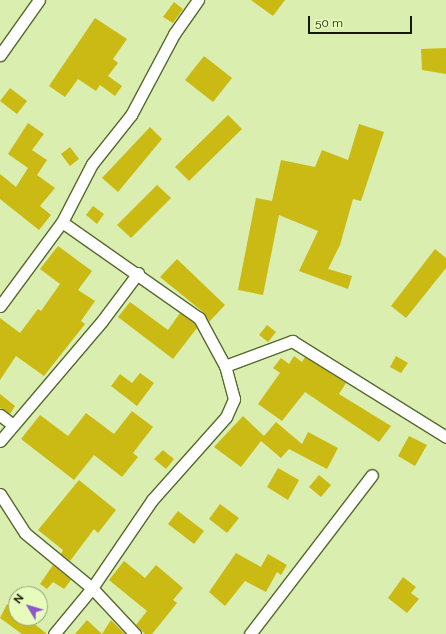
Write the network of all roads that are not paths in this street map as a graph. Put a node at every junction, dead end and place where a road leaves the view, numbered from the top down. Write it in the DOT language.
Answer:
graph roads {
  1 [pos="39,0"];
  2 [pos="198,0"];
  3 [pos="0,55"];
  4 [pos="62,222"];
  5 [pos="138,273"];
  6 [pos="0,306"];
  7 [pos="225,366"];
  8 [pos="0,415"];
  9 [pos="12,424"];
  10 [pos="446,437"];
  11 [pos="0,441"];
  12 [pos="372,475"];
  13 [pos="0,494"];
  14 [pos="92,588"];
  15 [pos="54,634"];
  16 [pos="136,634"];
  17 [pos="250,634"];
  1 -- 3 [label="street"];
  2 -- 4 [label="street"];
  4 -- 5 [label="street"];
  4 -- 6 [label="street"];
  5 -- 7 [label="street"];
  5 -- 9 [label="street"];
  7 -- 10 [label="street"];
  7 -- 14 [label="street"];
  8 -- 9 [label="street"];
  9 -- 11 [label="street"];
  12 -- 17 [label="street"];
  13 -- 14 [label="street"];
  14 -- 15 [label="street"];
  14 -- 16 [label="street"];
}
